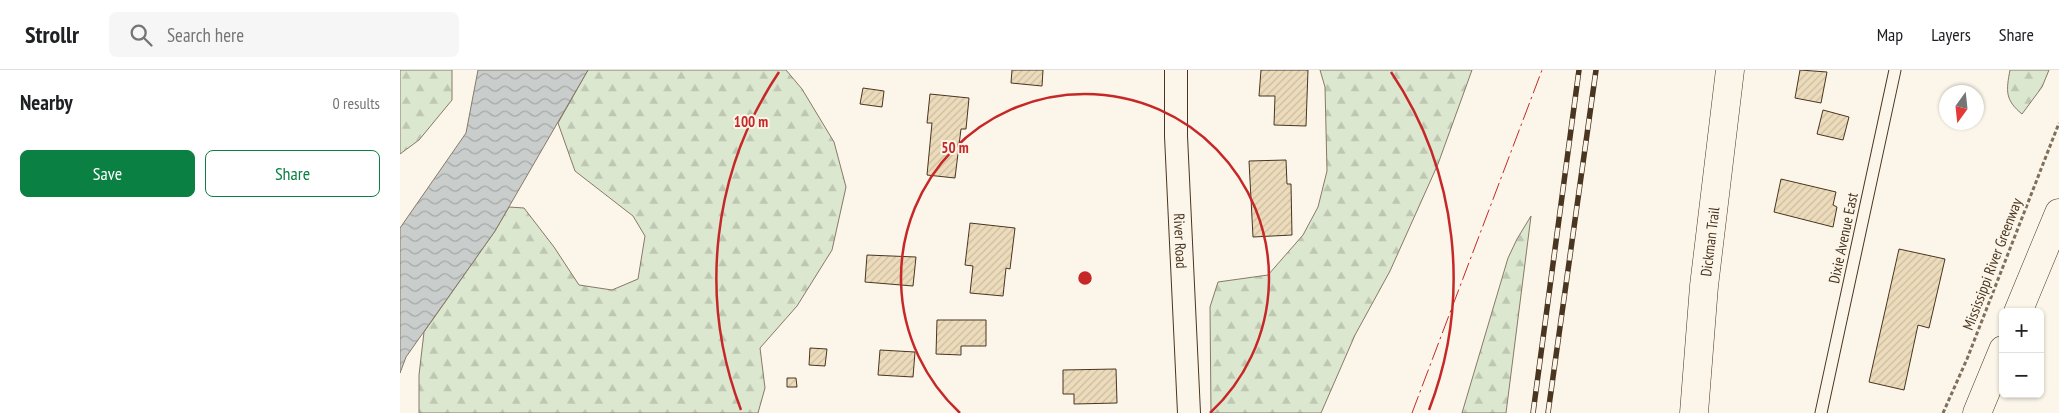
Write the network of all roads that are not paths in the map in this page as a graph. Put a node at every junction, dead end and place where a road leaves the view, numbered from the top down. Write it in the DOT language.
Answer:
graph roads {
  1 [pos="1176,70"];
  2 [pos="1730,70"];
  3 [pos="1895,70"];
  4 [pos="2059,213"];
  5 [pos="2020,308"];
  6 [pos="2002,353"];
  7 [pos="1189,413"];
  8 [pos="1694,413"];
  9 [pos="1821,413"];
  10 [pos="1977,413"];
  1 -- 7 [label="street, River Road"];
  2 -- 8 [label="street, Dickman Trail"];
  3 -- 9 [label="lane, Dixie Avenue East"];
  4 -- 5 [label="street"];
  6 -- 10 [label="street"];
}
